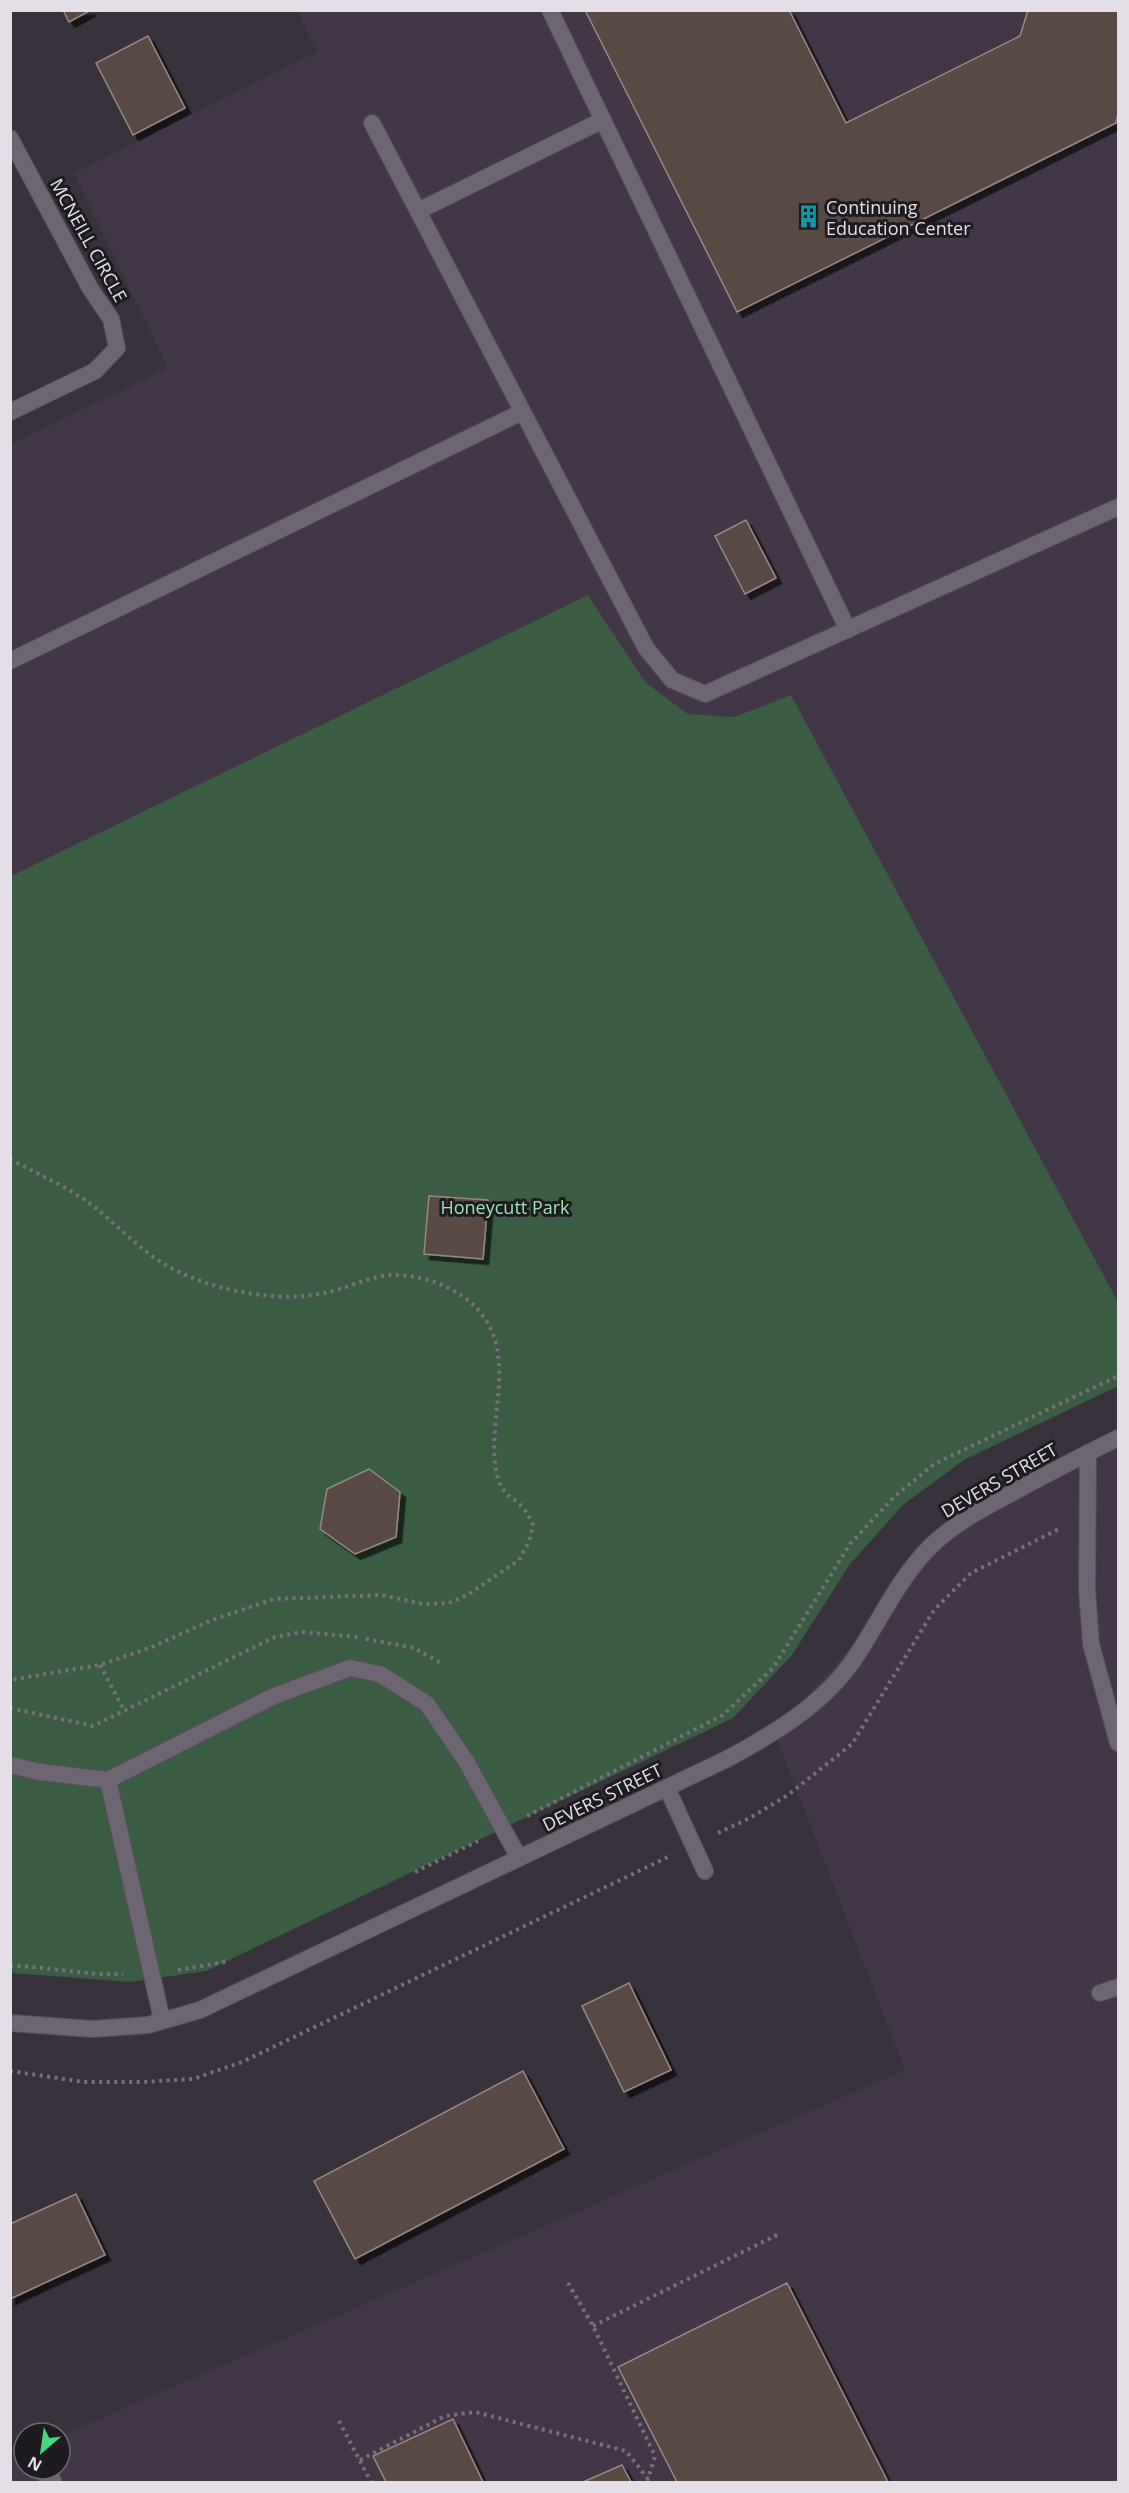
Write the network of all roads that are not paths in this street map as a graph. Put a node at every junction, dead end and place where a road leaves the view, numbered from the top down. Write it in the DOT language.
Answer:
graph roads {
  1 [pos="550,10"];
  2 [pos="603,120"];
  3 [pos="372,123"];
  4 [pos="10,138"];
  5 [pos="418,211"];
  6 [pos="10,412"];
  7 [pos="522,412"];
  8 [pos="1119,507"];
  9 [pos="848,630"];
  10 [pos="10,661"];
  11 [pos="1119,1438"];
  12 [pos="1088,1453"];
  13 [pos="1119,1743"];
  14 [pos="10,1765"];
  15 [pos="108,1780"];
  16 [pos="667,1788"];
  17 [pos="519,1858"];
  18 [pos="705,1871"];
  19 [pos="1119,1987"];
  20 [pos="1100,1993"];
  21 [pos="162,2020"];
  22 [pos="10,2023"];
  1 -- 2 [label="street"];
  2 -- 5 [label="street"];
  2 -- 9 [label="street"];
  3 -- 5 [label="street"];
  4 -- 6 [label="street, MCNEILL CIRCLE"];
  5 -- 7 [label="street"];
  7 -- 9 [label="street"];
  7 -- 10 [label="street"];
  8 -- 9 [label="street"];
  11 -- 12 [label="street, DEVERS STREET"];
  12 -- 13 [label="street"];
  12 -- 16 [label="street, DEVERS STREET"];
  14 -- 15 [label="street"];
  15 -- 17 [label="street"];
  15 -- 21 [label="street"];
  16 -- 17 [label="street, DEVERS STREET"];
  16 -- 18 [label="street"];
  17 -- 21 [label="street, DEVERS STREET"];
  19 -- 20 [label="street"];
  21 -- 22 [label="street, DEVERS STREET"];
}
